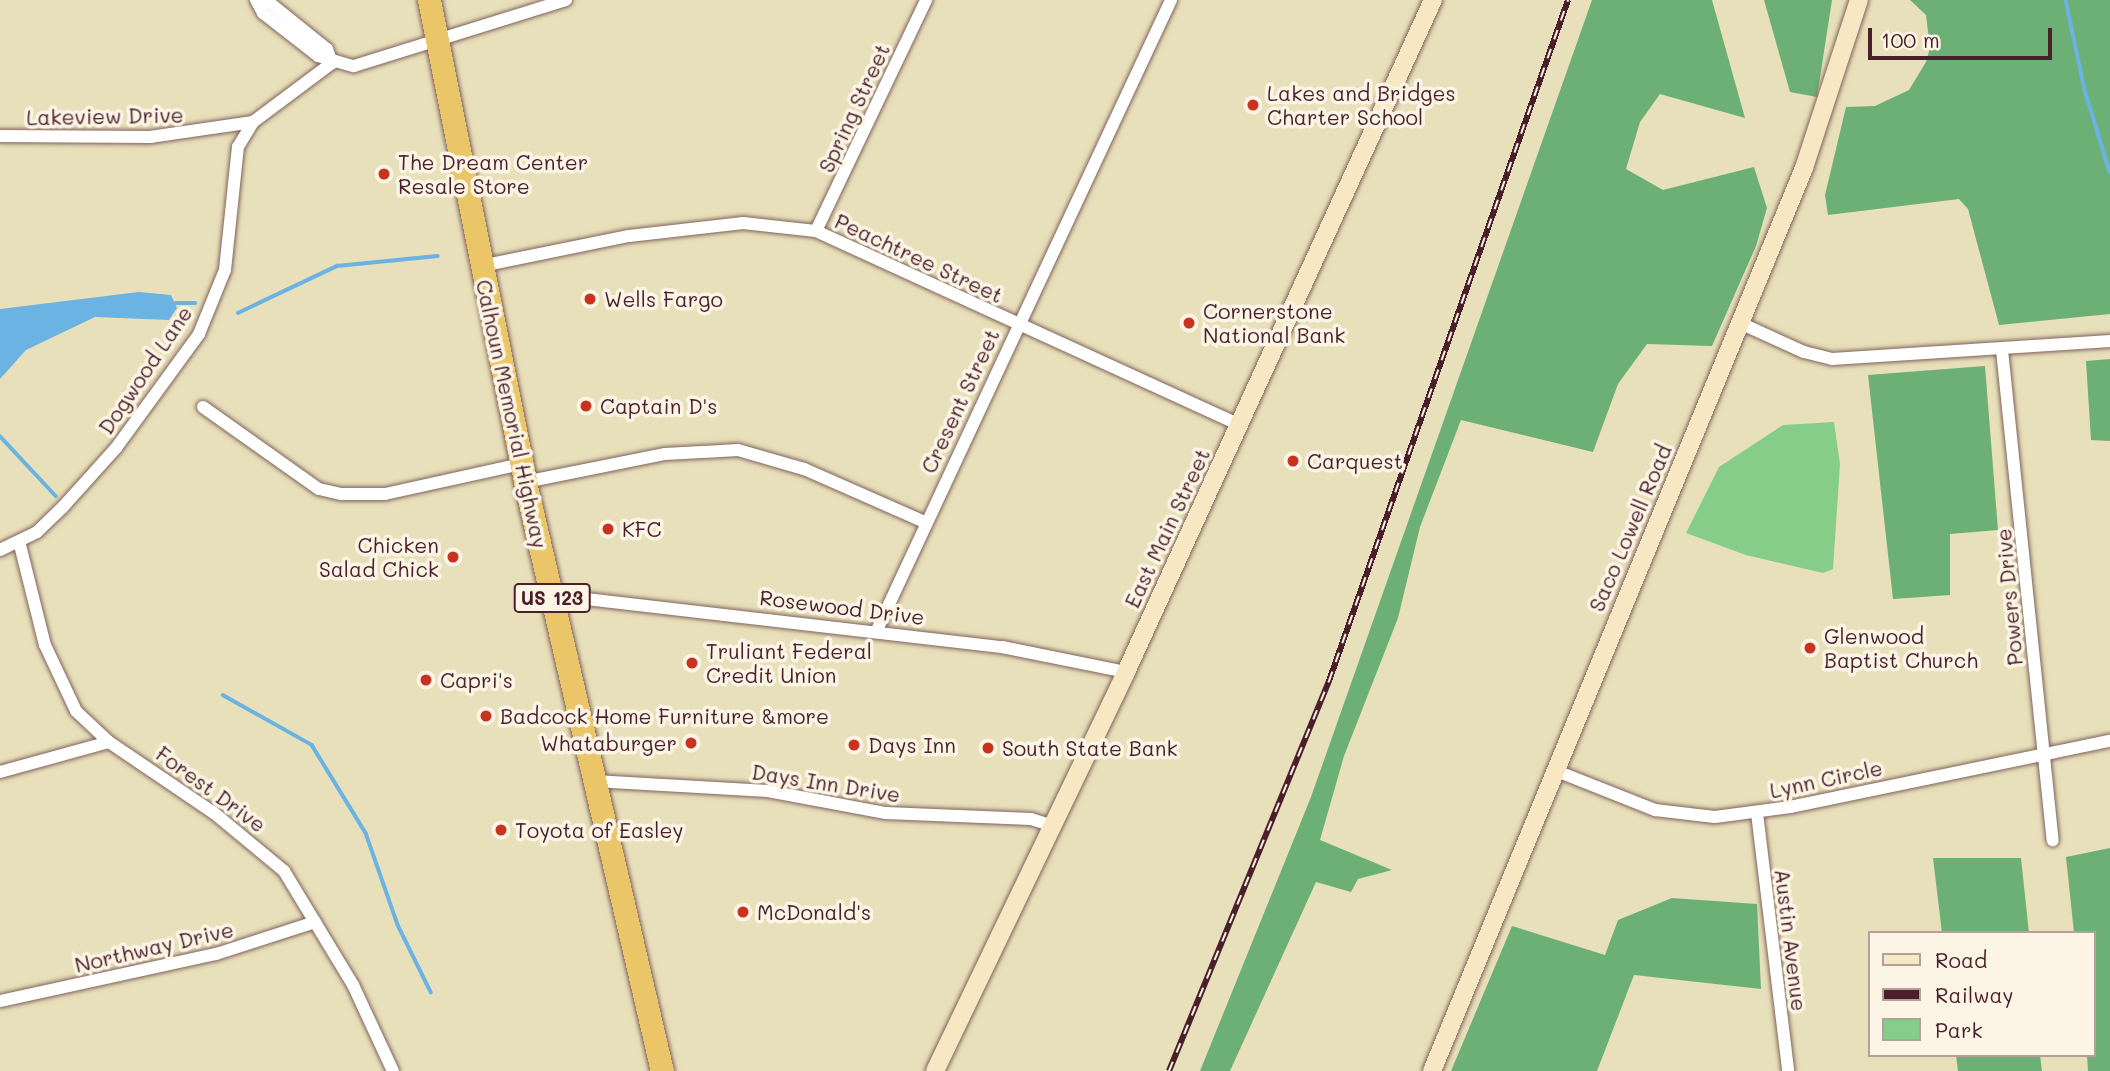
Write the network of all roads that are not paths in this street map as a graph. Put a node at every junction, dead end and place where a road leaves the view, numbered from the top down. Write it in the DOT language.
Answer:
graph roads {
  1 [pos="256,0"];
  2 [pos="266,0"];
  3 [pos="429,0"];
  4 [pos="566,0"];
  5 [pos="926,0"];
  6 [pos="1171,0"];
  7 [pos="1433,0"];
  8 [pos="1859,0"];
  9 [pos="436,42"];
  10 [pos="332,62"];
  11 [pos="253,122"];
  12 [pos="0,136"];
  13 [pos="816,231"];
  14 [pos="481,266"];
  15 [pos="1740,323"];
  16 [pos="1017,324"];
  17 [pos="2110,341"];
  18 [pos="2001,350"];
  19 [pos="203,407"];
  20 [pos="1239,425"];
  21 [pos="524,473"];
  22 [pos="925,523"];
  23 [pos="19,541"];
  24 [pos="0,550"];
  25 [pos="551,595"];
  26 [pos="877,630"];
  27 [pos="1126,672"];
  28 [pos="2110,741"];
  29 [pos="109,742"];
  30 [pos="2044,754"];
  31 [pos="1554,770"];
  32 [pos="0,772"];
  33 [pos="594,781"];
  34 [pos="1757,813"];
  35 [pos="1051,825"];
  36 [pos="2053,840"];
  37 [pos="315,922"];
  38 [pos="0,1000"];
  39 [pos="393,1071"];
  40 [pos="662,1071"];
  41 [pos="935,1071"];
  42 [pos="1432,1071"];
  43 [pos="1788,1071"];
  1 -- 10 [label="street"];
  2 -- 10 [label="street"];
  3 -- 9 [label="highway, Calhoun Memorial Highway / US 123"];
  4 -- 9 [label="street"];
  5 -- 13 [label="street, Spring Street"];
  6 -- 16 [label="street, Cresent Street"];
  7 -- 20 [label="main road, East Main Street"];
  8 -- 15 [label="main road, Saco Lowell Road"];
  9 -- 10 [label="street"];
  9 -- 14 [label="highway, Calhoun Memorial Highway / US 123"];
  10 -- 11 [label="street, Dogwood Lane"];
  11 -- 12 [label="street, Lakeview Drive"];
  11 -- 23 [label="street, Dogwood Lane"];
  13 -- 14 [label="street, Peachtree Street"];
  13 -- 16 [label="street, Peachtree Street"];
  14 -- 21 [label="highway, Calhoun Memorial Highway / US 123"];
  15 -- 18 [label="street"];
  15 -- 31 [label="main road, Saco Lowell Road"];
  16 -- 20 [label="street, Peachtree Street"];
  16 -- 22 [label="street, Cresent Street"];
  17 -- 18 [label="street"];
  18 -- 30 [label="street, Powers Drive"];
  19 -- 21 [label="street"];
  20 -- 27 [label="main road, East Main Street"];
  21 -- 22 [label="street"];
  21 -- 25 [label="highway, Calhoun Memorial Highway / US 123"];
  22 -- 26 [label="street, Cresent Street"];
  23 -- 24 [label="street, Dogwood Lane"];
  23 -- 29 [label="street, Forest Drive"];
  25 -- 26 [label="street, Rosewood Drive"];
  25 -- 33 [label="highway, Calhoun Memorial Highway / US 123"];
  26 -- 27 [label="street, Rosewood Drive"];
  27 -- 35 [label="main road, East Main Street"];
  28 -- 30 [label="street, Lynn Circle"];
  29 -- 32 [label="street"];
  29 -- 37 [label="street, Forest Drive"];
  30 -- 34 [label="street, Lynn Circle"];
  30 -- 36 [label="street, Powers Drive"];
  31 -- 34 [label="street, Lynn Circle"];
  31 -- 42 [label="main road, Saco Lowell Road"];
  33 -- 35 [label="street, Days Inn Drive"];
  33 -- 40 [label="highway, Calhoun Memorial Highway / US 123"];
  34 -- 43 [label="street, Austin Avenue"];
  35 -- 41 [label="main road, East Main Street"];
  37 -- 38 [label="street, Northway Drive"];
  37 -- 39 [label="street, Forest Drive"];
}
